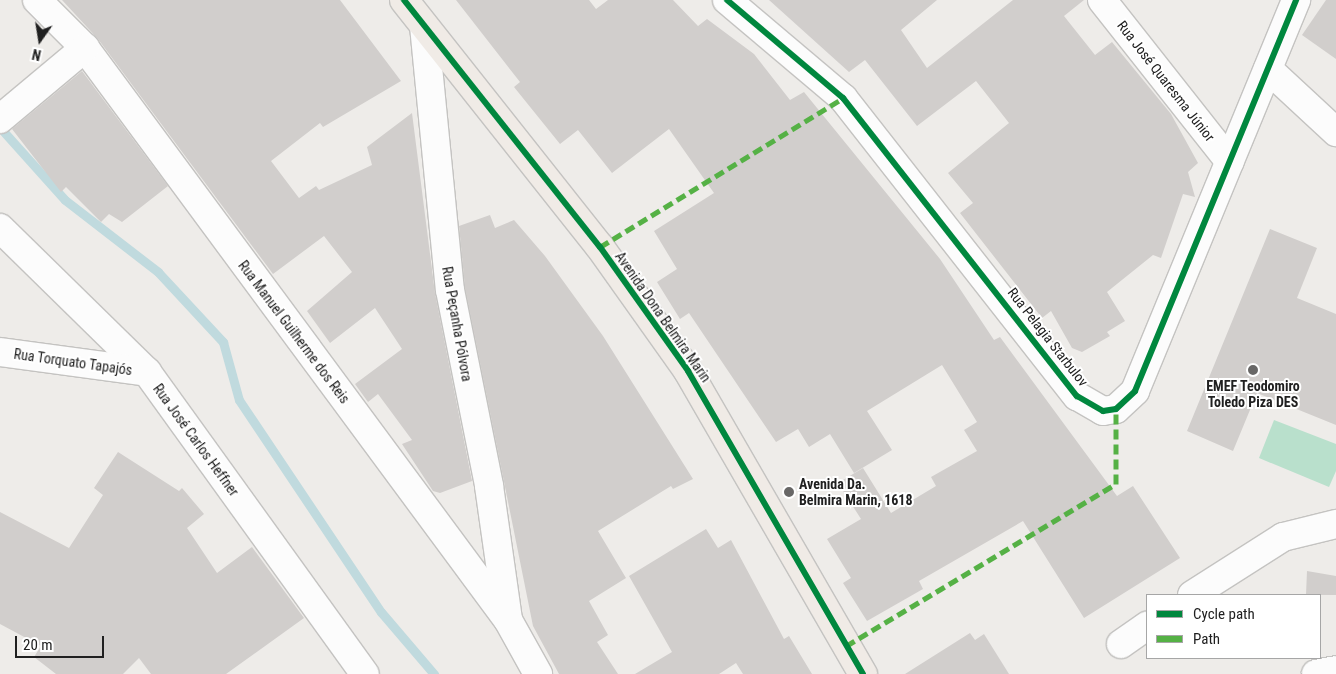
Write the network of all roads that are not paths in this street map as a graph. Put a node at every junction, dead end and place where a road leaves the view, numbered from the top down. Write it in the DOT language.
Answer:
graph roads {
  1 [pos="37,0"];
  2 [pos="404,0"];
  3 [pos="727,0"];
  4 [pos="1102,0"];
  5 [pos="1296,0"];
  6 [pos="424,26"];
  7 [pos="85,48"];
  8 [pos="1268,69"];
  9 [pos="0,120"];
  10 [pos="1336,132"];
  11 [pos="1230,162"];
  12 [pos="0,228"];
  13 [pos="0,352"];
  14 [pos="147,372"];
  15 [pos="1336,524"];
  16 [pos="1194,594"];
  17 [pos="508,620"];
  18 [pos="1146,627"];
  19 [pos="1121,644"];
  20 [pos="1336,670"];
  21 [pos="366,674"];
  22 [pos="538,674"];
  23 [pos="863,674"];
  24 [pos="1316,674"];
  1 -- 7 [label="street, Rua Manuel Guilherme dos Reis"];
  2 -- 6 [label="main road, Avenida Dona Belmira Marin"];
  3 -- 11 [label="street, Rua Pelagia Starbulov"];
  4 -- 11 [label="street, Rua José Quaresma Júnior"];
  5 -- 8 [label="street, Rua Pelagia Starbulov"];
  6 -- 17 [label="street, Rua Peçanha Pólvora"];
  6 -- 23 [label="main road, Avenida Dona Belmira Marin"];
  7 -- 9 [label="street"];
  7 -- 17 [label="street, Rua Manuel Guilherme dos Reis"];
  8 -- 10 [label="street"];
  8 -- 11 [label="street, Rua Pelagia Starbulov"];
  12 -- 14 [label="street, Rua José Carlos Heffner"];
  13 -- 14 [label="street, Rua Torquato Tapajós"];
  14 -- 21 [label="street, Rua José Carlos Heffner"];
  15 -- 16 [label="street"];
  17 -- 22 [label="street, Rua Manuel Guilherme dos Reis"];
  18 -- 19 [label="street"];
  20 -- 24 [label="street"];
}
